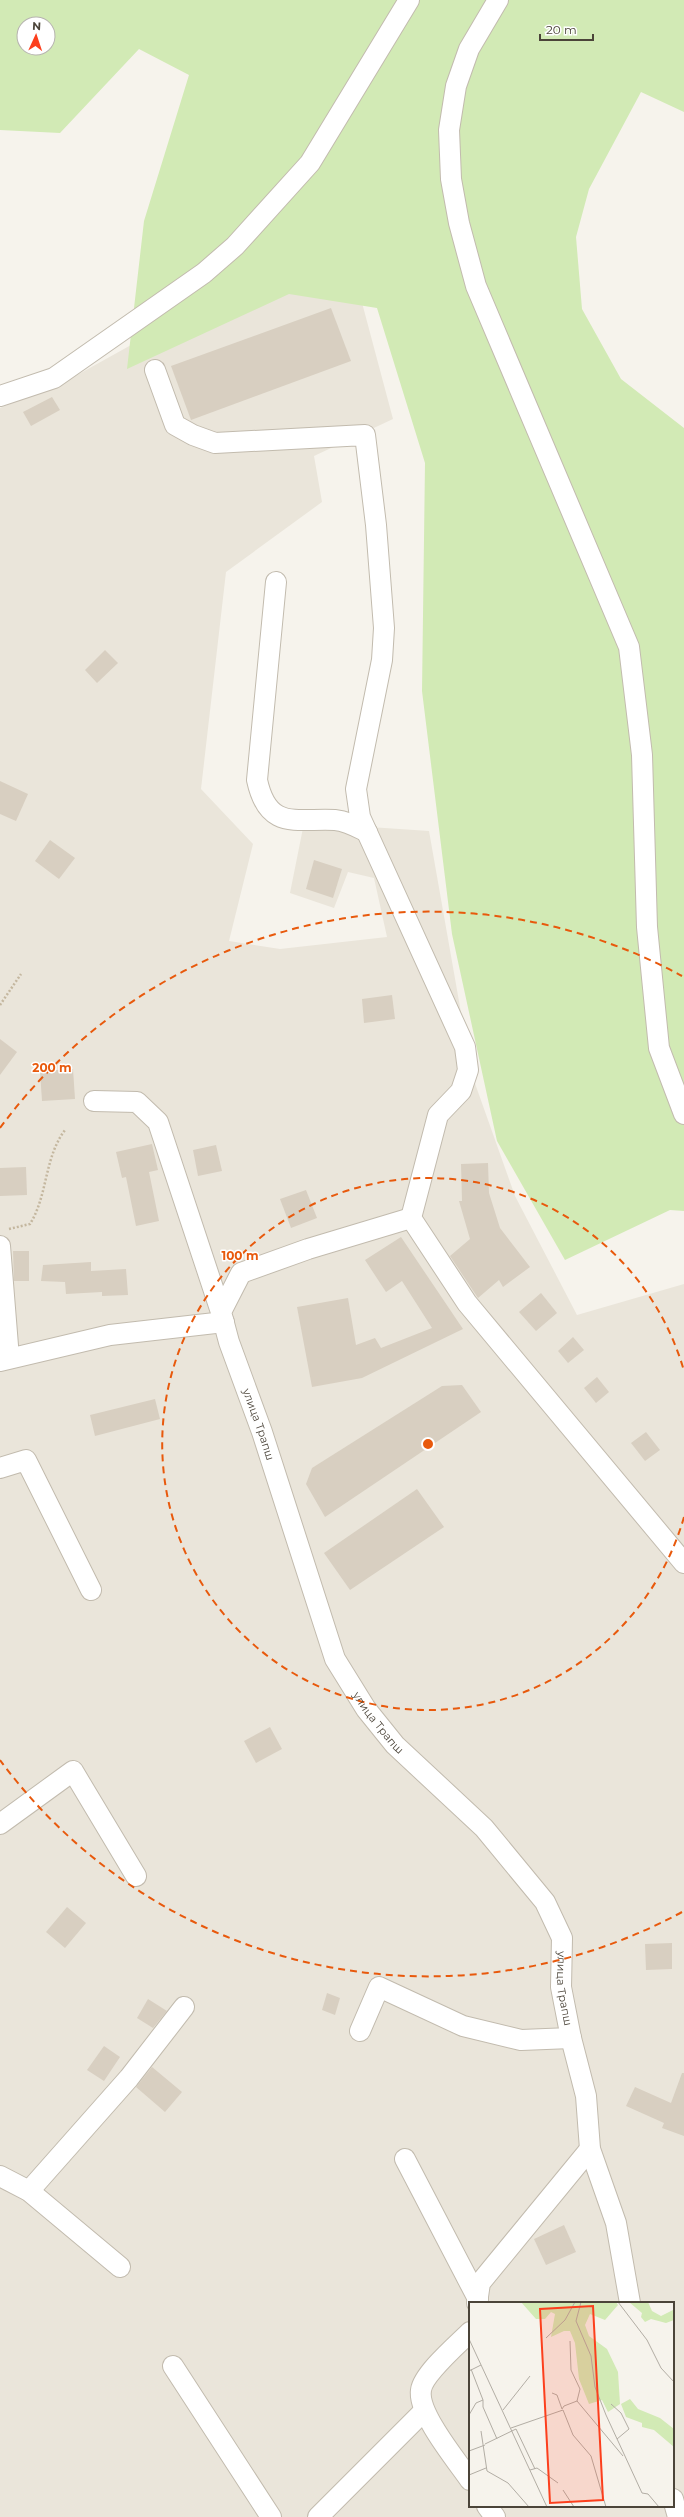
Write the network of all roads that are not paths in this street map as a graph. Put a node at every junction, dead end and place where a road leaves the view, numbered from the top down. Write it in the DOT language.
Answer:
graph roads {
  1 [pos="409,0"];
  2 [pos="498,0"];
  3 [pos="155,370"];
  4 [pos="0,396"];
  5 [pos="276,582"];
  6 [pos="367,832"];
  7 [pos="94,1102"];
  8 [pos="684,1114"];
  9 [pos="411,1218"];
  10 [pos="3,1238"];
  11 [pos="222,1317"];
  12 [pos="4,1359"];
  13 [pos="0,1468"];
  14 [pos="684,1563"];
  15 [pos="91,1590"];
  16 [pos="0,1824"];
  17 [pos="136,1876"];
  18 [pos="184,2008"];
  19 [pos="360,2031"];
  20 [pos="571,2038"];
  21 [pos="590,2149"];
  22 [pos="404,2159"];
  23 [pos="0,2176"];
  24 [pos="29,2191"];
  25 [pos="120,2267"];
  26 [pos="477,2301"];
  27 [pos="630,2302"];
  28 [pos="469,2333"];
  29 [pos="173,2366"];
  30 [pos="424,2412"];
  31 [pos="469,2479"];
  32 [pos="674,2503"];
  33 [pos="488,2507"];
  34 [pos="270,2517"];
  35 [pos="318,2517"];
  36 [pos="495,2517"];
  37 [pos="678,2517"];
  1 -- 4 [label="street"];
  2 -- 8 [label="street"];
  3 -- 6 [label="street"];
  5 -- 6 [label="street"];
  6 -- 9 [label="street"];
  7 -- 11 [label="street, улица Трапш"];
  9 -- 11 [label="street"];
  9 -- 14 [label="street"];
  10 -- 12 [label="street"];
  11 -- 12 [label="street"];
  11 -- 20 [label="street, улица Трапш"];
  13 -- 15 [label="street"];
  16 -- 17 [label="street"];
  18 -- 24 [label="street"];
  19 -- 20 [label="street"];
  20 -- 21 [label="street, улица Трапш"];
  21 -- 26 [label="street"];
  21 -- 27 [label="street, улица Трапш"];
  22 -- 26 [label="street"];
  23 -- 24 [label="street"];
  24 -- 25 [label="street"];
  28 -- 30 [label="street"];
  29 -- 34 [label="street"];
  30 -- 31 [label="street"];
  30 -- 35 [label="street"];
  32 -- 37 [label="street"];
  33 -- 36 [label="street"];
}
